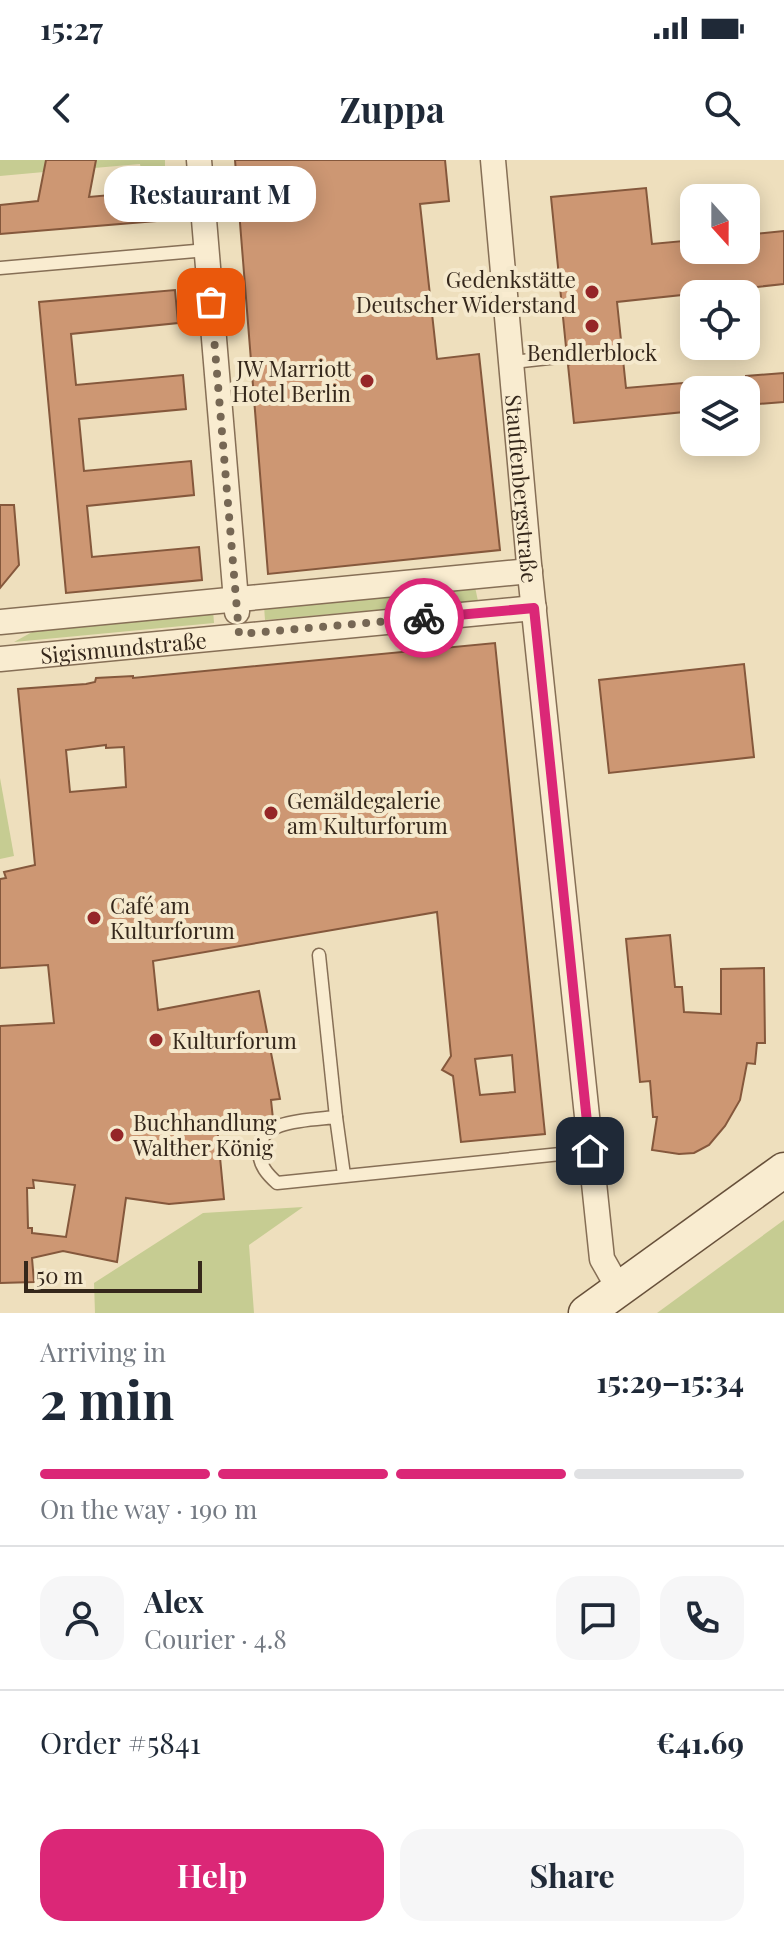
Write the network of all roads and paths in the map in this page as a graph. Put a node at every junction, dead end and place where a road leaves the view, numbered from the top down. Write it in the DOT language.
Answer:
graph roads {
  1 [pos="199,160"];
  2 [pos="493,160"];
  3 [pos="207,250"];
  4 [pos="0,268"];
  5 [pos="567,356"];
  6 [pos="513,362"];
  7 [pos="530,571"];
  8 [pos="236,599"];
  9 [pos="534,608"];
  10 [pos="0,622"];
  11 [pos="239,634"];
  12 [pos="0,659"];
  13 [pos="319,955"];
  14 [pos="336,1117"];
  15 [pos="590,1151"];
  16 [pos="784,1170"];
  17 [pos="344,1175"];
  18 [pos="619,1289"];
  19 [pos="586,1313"];
  1 -- 3 [label="street"];
  2 -- 6 [label="street, Stauffenbergstraße"];
  3 -- 4 [label="lane"];
  3 -- 8 [label="street"];
  5 -- 6 [label="lane"];
  6 -- 7 [label="street, Stauffenbergstraße"];
  7 -- 8 [label="street, Sigismundstraße"];
  7 -- 9 [label="street, Stauffenbergstraße"];
  8 -- 10 [label="street, Sigismundstraße"];
  8 -- 11 [label="street"];
  9 -- 11 [label="street, Sigismundstraße"];
  9 -- 15 [label="street, Stauffenbergstraße"];
  11 -- 12 [label="street, Sigismundstraße"];
  13 -- 14 [label="lane"];
  14 -- 17 [label="lane"];
  14 -- 17 [label="lane"];
  15 -- 17 [label="lane"];
  15 -- 18 [label="street, Stauffenbergstraße"];
  16 -- 18 [label="main road"];
  18 -- 19 [label="main road"];
}
